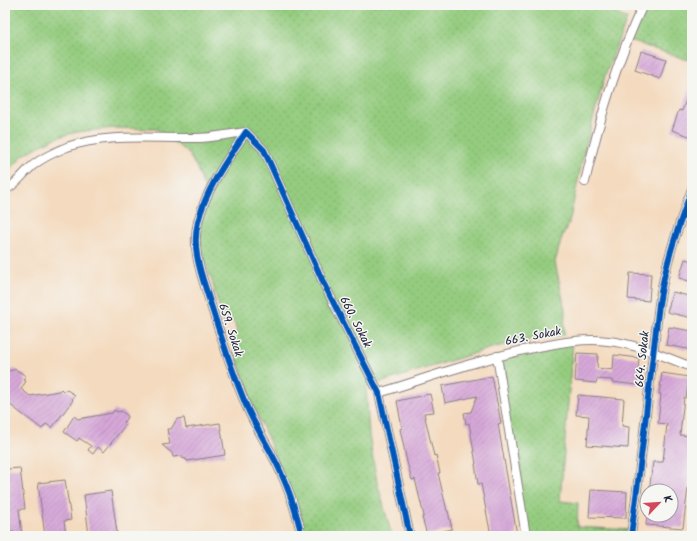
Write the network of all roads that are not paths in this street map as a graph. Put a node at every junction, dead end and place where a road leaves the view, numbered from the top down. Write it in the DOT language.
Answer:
graph roads {
  1 [pos="643,5"];
  2 [pos="246,132"];
  3 [pos="585,182"];
  4 [pos="5,190"];
  5 [pos="691,193"];
  6 [pos="654,353"];
  7 [pos="497,356"];
  8 [pos="692,367"];
  9 [pos="379,393"];
  10 [pos="302,536"];
  11 [pos="410,536"];
  12 [pos="526,536"];
  13 [pos="631,536"];
  1 -- 3 [label="street"];
  2 -- 4 [label="street"];
  2 -- 9 [label="street, 660. Sokak"];
  2 -- 10 [label="street, 659. Sokak"];
  5 -- 6 [label="street, 664. Sokak"];
  6 -- 7 [label="street, 663. Sokak"];
  6 -- 8 [label="street, 663. Sokak"];
  6 -- 13 [label="street, 664. Sokak"];
  7 -- 9 [label="street, 663. Sokak"];
  7 -- 12 [label="street"];
  9 -- 11 [label="street, 660. Sokak"];
}
